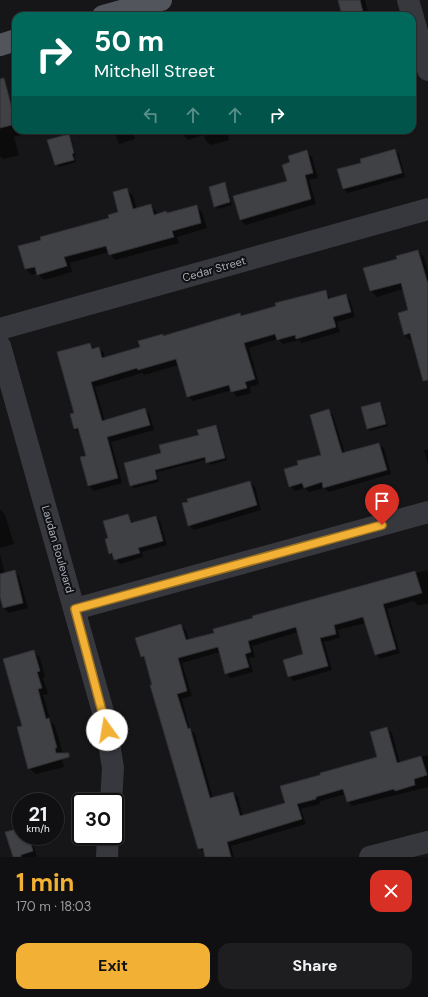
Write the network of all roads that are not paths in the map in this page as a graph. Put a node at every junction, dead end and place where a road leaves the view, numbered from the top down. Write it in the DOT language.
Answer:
graph roads {
  1 [pos="161,0"];
  2 [pos="408,0"];
  3 [pos="118,12"];
  4 [pos="411,12"];
  5 [pos="416,28"];
  6 [pos="12,41"];
  7 [pos="0,45"];
  8 [pos="428,70"];
  9 [pos="428,209"];
  10 [pos="0,329"];
  11 [pos="0,346"];
  12 [pos="428,512"];
  13 [pos="75,609"];
  14 [pos="112,793"];
  15 [pos="428,842"];
  16 [pos="108,845"];
  17 [pos="107,857"];
  18 [pos="370,857"];
  1 -- 3 [label="main road"];
  2 -- 4 [label="street"];
  5 -- 8 [label="street"];
  6 -- 7 [label="main road"];
  9 -- 10 [label="street, Cedar Street"];
  11 -- 13 [label="street, Laudan Boulevard"];
  12 -- 13 [label="street"];
  13 -- 14 [label="street, Laudan Boulevard"];
  15 -- 18 [label="street"];
  16 -- 17 [label="street"];
}
